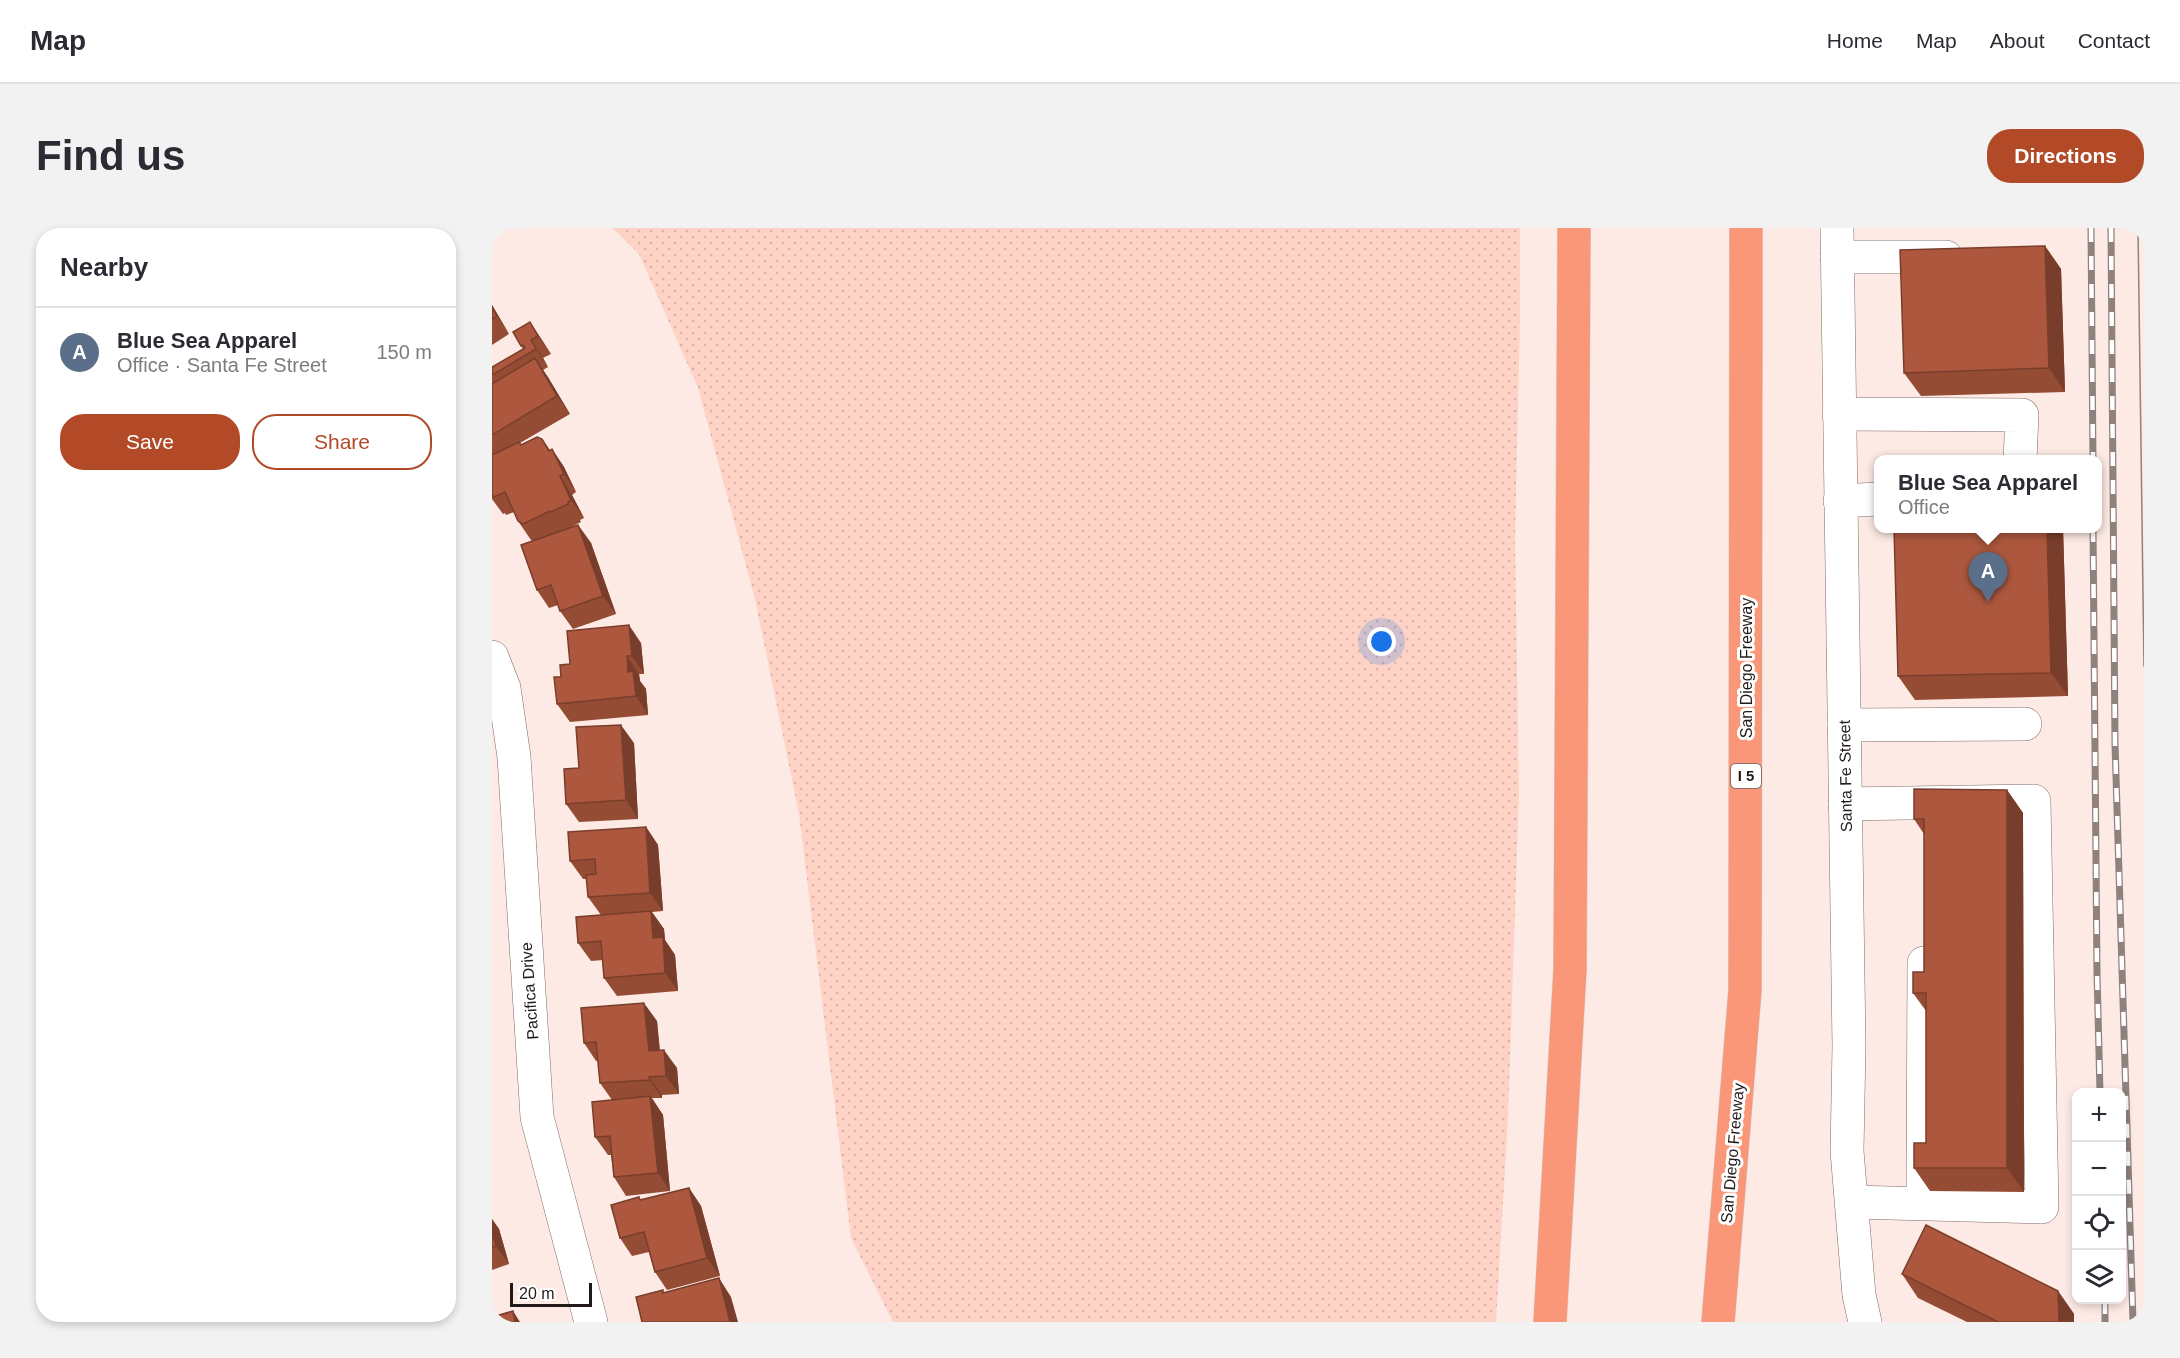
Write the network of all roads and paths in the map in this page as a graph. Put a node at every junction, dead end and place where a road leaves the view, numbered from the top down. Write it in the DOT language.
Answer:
graph roads {
  1 [pos="1574,228"];
  2 [pos="1746,228"];
  3 [pos="1837,243"];
  4 [pos="1978,257"];
  5 [pos="1839,414"];
  6 [pos="2020,455"];
  7 [pos="1874,499"];
  8 [pos="1840,501"];
  9 [pos="492,657"];
  10 [pos="498,690"];
  11 [pos="2025,724"];
  12 [pos="1844,725"];
  13 [pos="1845,804"];
  14 [pos="1924,933"];
  15 [pos="1852,1202"];
  16 [pos="1923,1204"];
  17 [pos="591,1322"];
  18 [pos="1550,1322"];
  19 [pos="1718,1322"];
  20 [pos="1865,1322"];
  1 -- 18 [label="highway"];
  2 -- 19 [label="highway, San Diego Freeway / I 5"];
  3 -- 4 [label="street"];
  3 -- 5 [label="street, Santa Fe Street"];
  5 -- 6 [label="street"];
  5 -- 8 [label="street, Santa Fe Street"];
  7 -- 8 [label="street"];
  8 -- 12 [label="street, Santa Fe Street"];
  9 -- 10 [label="street, Pacifica Drive"];
  10 -- 17 [label="street, Pacifica Drive"];
  11 -- 12 [label="street"];
  12 -- 13 [label="street, Santa Fe Street"];
  13 -- 15 [label="street, Santa Fe Street"];
  13 -- 16 [label="street"];
  14 -- 16 [label="street"];
  15 -- 16 [label="street"];
  15 -- 20 [label="street, Santa Fe Street"];
}
